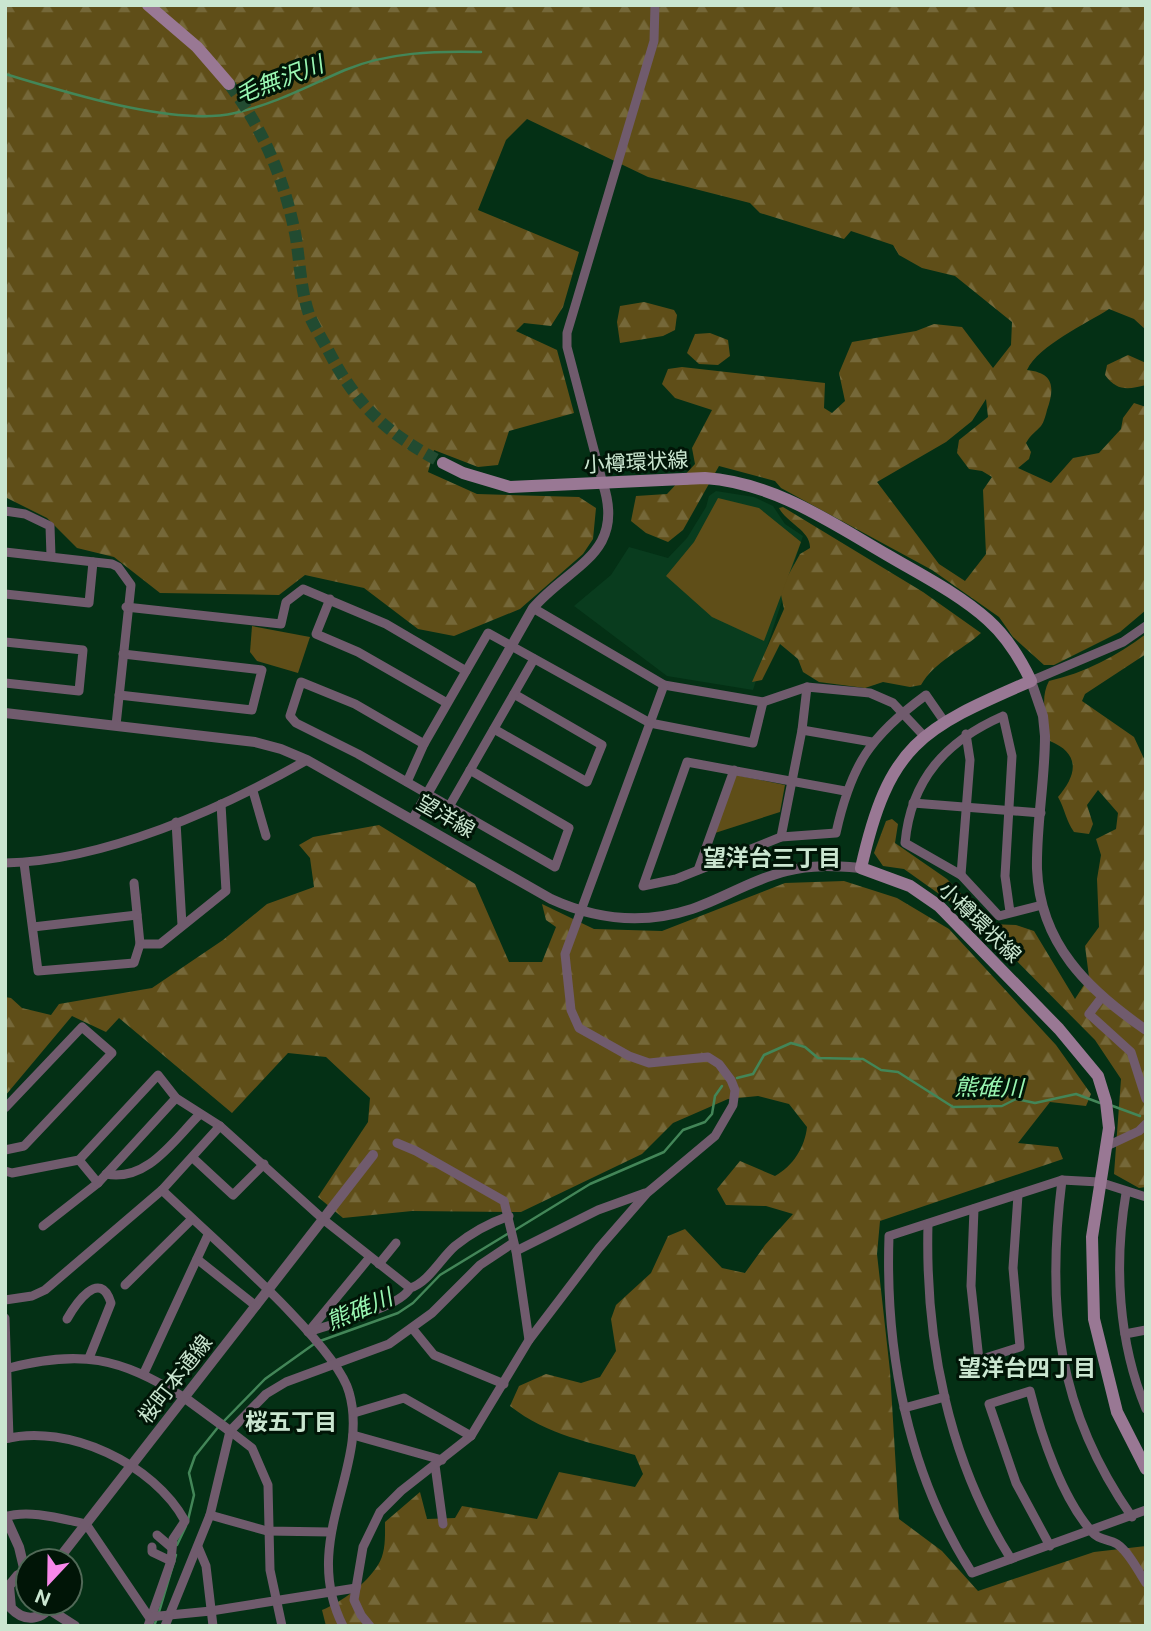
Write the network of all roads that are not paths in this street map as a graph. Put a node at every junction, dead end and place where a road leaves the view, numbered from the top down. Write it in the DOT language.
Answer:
graph roads {
  1 [pos="148,5"];
  2 [pos="655,5"];
  3 [pos="229,83"];
  4 [pos="443,463"];
  5 [pos="603,484"];
  6 [pos="5,511"];
  7 [pos="5,552"];
  8 [pos="51,556"];
  9 [pos="93,562"];
  10 [pos="5,594"];
  11 [pos="330,599"];
  12 [pos="126,607"];
  13 [pos="533,608"];
  14 [pos="1146,626"];
  15 [pos="5,642"];
  16 [pos="512,646"];
  17 [pos="123,654"];
  18 [pos="534,659"];
  19 [pos="467,671"];
  20 [pos="1031,681"];
  21 [pos="5,683"];
  22 [pos="664,685"];
  23 [pos="807,687"];
  24 [pos="514,694"];
  25 [pos="119,695"];
  26 [pos="763,702"];
  27 [pos="447,704"];
  28 [pos="5,713"];
  29 [pos="902,713"];
  30 [pos="944,721"];
  31 [pos="650,723"];
  32 [pos="116,725"];
  33 [pos="494,729"];
  34 [pos="802,730"];
  35 [pos="966,734"];
  36 [pos="924,736"];
  37 [pos="872,742"];
  38 [pos="424,744"];
  39 [pos="307,760"];
  40 [pos="470,770"];
  41 [pos="734,770"];
  42 [pos="790,781"];
  43 [pos="407,782"];
  44 [pos="253,790"];
  45 [pos="845,791"];
  46 [pos="428,793"];
  47 [pos="913,803"];
  48 [pos="221,804"];
  49 [pos="450,806"];
  50 [pos="967,807"];
  51 [pos="1009,811"];
  52 [pos="1041,813"];
  53 [pos="413,819"];
  54 [pos="176,822"];
  55 [pos="266,836"];
  56 [pos="781,836"];
  57 [pos="5,863"];
  58 [pos="24,863"];
  59 [pos="861,868"];
  60 [pos="698,870"];
  61 [pos="961,875"];
  62 [pos="134,883"];
  63 [pos="1042,905"];
  64 [pos="580,912"];
  65 [pos="1010,912"];
  66 [pos="137,915"];
  67 [pos="182,925"];
  68 [pos="33,927"];
  69 [pos="140,944"];
  70 [pos="1102,997"];
  71 [pos="1146,1030"];
  72 [pos="176,1098"];
  73 [pos="1146,1099"];
  74 [pos="5,1108"];
  75 [pos="199,1115"];
  76 [pos="1146,1124"];
  77 [pos="220,1126"];
  78 [pos="397,1143"];
  79 [pos="1107,1146"];
  80 [pos="5,1150"];
  81 [pos="373,1156"];
  82 [pos="193,1157"];
  83 [pos="79,1160"];
  84 [pos="264,1164"];
  85 [pos="5,1171"];
  86 [pos="106,1174"];
  87 [pos="1062,1181"];
  88 [pos="1099,1182"];
  89 [pos="98,1183"];
  90 [pos="162,1190"];
  91 [pos="647,1193"];
  92 [pos="1126,1193"];
  93 [pos="1018,1195"];
  94 [pos="1146,1197"];
  95 [pos="974,1209"];
  96 [pos="509,1216"];
  97 [pos="192,1219"];
  98 [pos="324,1220"];
  99 [pos="928,1224"];
  100 [pos="43,1226"];
  101 [pos="208,1235"];
  102 [pos="513,1240"];
  103 [pos="396,1243"];
  104 [pos="370,1257"];
  105 [pos="197,1259"];
  106 [pos="379,1264"];
  107 [pos="125,1285"];
  108 [pos="410,1288"];
  109 [pos="267,1292"];
  110 [pos="5,1300"];
  111 [pos="256,1307"];
  112 [pos="5,1318"];
  113 [pos="66,1319"];
  114 [pos="412,1328"];
  115 [pos="1146,1330"];
  116 [pos="6,1333"];
  117 [pos="1125,1334"];
  118 [pos="314,1339"];
  119 [pos="529,1340"];
  120 [pos="89,1358"];
  121 [pos="336,1364"];
  122 [pos="7,1368"];
  123 [pos="144,1373"];
  124 [pos="504,1384"];
  125 [pos="945,1397"];
  126 [pos="185,1398"];
  127 [pos="904,1408"];
  128 [pos="1146,1409"];
  129 [pos="354,1413"];
  130 [pos="224,1426"];
  131 [pos="353,1435"];
  132 [pos="471,1436"];
  133 [pos="7,1438"];
  134 [pos="439,1462"];
  135 [pos="129,1468"];
  136 [pos="1146,1469"];
  137 [pos="1146,1510"];
  138 [pos="210,1515"];
  139 [pos="5,1517"];
  140 [pos="1132,1517"];
  141 [pos="86,1524"];
  142 [pos="443,1524"];
  143 [pos="267,1531"];
  144 [pos="1091,1531"];
  145 [pos="330,1532"];
  146 [pos="157,1535"];
  147 [pos="1050,1546"];
  148 [pos="19,1547"];
  149 [pos="68,1547"];
  150 [pos="152,1547"];
  151 [pos="171,1547"];
  152 [pos="198,1547"];
  153 [pos="1011,1559"];
  154 [pos="171,1561"];
  155 [pos="14,1582"];
  156 [pos="1146,1583"];
  157 [pos="356,1588"];
  158 [pos="333,1592"];
  159 [pos="275,1600"];
  160 [pos="8,1610"];
  161 [pos="211,1611"];
  162 [pos="166,1619"];
  163 [pos="149,1620"];
  164 [pos="33,1622"];
  165 [pos="213,1626"];
  166 [pos="282,1626"];
  167 [pos="342,1626"];
  168 [pos="370,1626"];
  1 -- 3 [label="main road"];
  2 -- 5 [label="street"];
  4 -- 5 [label="main road, 小樽環状線"];
  5 -- 13 [label="street"];
  5 -- 20 [label="main road, 小樽環状線"];
  6 -- 8 [label="street"];
  7 -- 8 [label="street"];
  8 -- 9 [label="street"];
  9 -- 10 [label="street"];
  9 -- 12 [label="street"];
  11 -- 12 [label="street"];
  11 -- 19 [label="street"];
  11 -- 27 [label="street"];
  12 -- 17 [label="street"];
  13 -- 16 [label="street"];
  13 -- 22 [label="street"];
  14 -- 20 [label="street"];
  15 -- 21 [label="street"];
  16 -- 18 [label="street"];
  16 -- 19 [label="street"];
  16 -- 46 [label="street"];
  17 -- 25 [label="street"];
  17 -- 25 [label="street"];
  18 -- 24 [label="street"];
  18 -- 31 [label="street"];
  19 -- 27 [label="street"];
  20 -- 30 [label="main road"];
  20 -- 52 [label="street"];
  22 -- 26 [label="street"];
  22 -- 31 [label="street"];
  23 -- 26 [label="street"];
  23 -- 29 [label="street"];
  23 -- 34 [label="street"];
  24 -- 33 [label="street"];
  24 -- 33 [label="street"];
  25 -- 32 [label="street"];
  26 -- 31 [label="street"];
  27 -- 38 [label="street"];
  28 -- 32 [label="street, 望洋線"];
  29 -- 30 [label="street"];
  29 -- 36 [label="street"];
  29 -- 37 [label="street"];
  30 -- 36 [label="main road"];
  31 -- 64 [label="street"];
  32 -- 39 [label="street, 望洋線"];
  33 -- 40 [label="street"];
  34 -- 37 [label="street"];
  34 -- 42 [label="street"];
  35 -- 47 [label="street"];
  35 -- 50 [label="street"];
  35 -- 51 [label="street"];
  36 -- 59 [label="main road"];
  37 -- 45 [label="street"];
  38 -- 43 [label="street"];
  38 -- 43 [label="street"];
  39 -- 44 [label="street"];
  39 -- 53 [label="street, 望洋線"];
  40 -- 49 [label="street"];
  40 -- 49 [label="street"];
  41 -- 42 [label="street"];
  41 -- 60 [label="street"];
  41 -- 60 [label="street"];
  42 -- 45 [label="street"];
  42 -- 56 [label="street"];
  43 -- 46 [label="street"];
  44 -- 48 [label="street"];
  44 -- 55 [label="street"];
  45 -- 56 [label="street"];
  46 -- 49 [label="street"];
  46 -- 53 [label="street"];
  47 -- 50 [label="street"];
  47 -- 61 [label="street"];
  48 -- 54 [label="street"];
  48 -- 67 [label="street"];
  50 -- 51 [label="street"];
  50 -- 61 [label="street"];
  51 -- 52 [label="street"];
  51 -- 65 [label="street"];
  52 -- 63 [label="street"];
  53 -- 64 [label="street, 望洋線"];
  54 -- 58 [label="street"];
  54 -- 67 [label="street"];
  56 -- 60 [label="street"];
  57 -- 58 [label="street"];
  58 -- 68 [label="street"];
  59 -- 64 [label="street, 望洋線"];
  59 -- 79 [label="main road, 小樽環状線"];
  61 -- 65 [label="street"];
  62 -- 66 [label="street"];
  63 -- 65 [label="street"];
  63 -- 70 [label="street"];
  64 -- 91 [label="street"];
  66 -- 68 [label="street"];
  66 -- 69 [label="street"];
  67 -- 69 [label="street"];
  68 -- 69 [label="street"];
  70 -- 71 [label="street"];
  70 -- 73 [label="street"];
  72 -- 75 [label="street"];
  72 -- 83 [label="street"];
  72 -- 86 [label="street"];
  74 -- 80 [label="street"];
  75 -- 77 [label="street"];
  75 -- 86 [label="street"];
  76 -- 79 [label="street"];
  77 -- 82 [label="street"];
  77 -- 84 [label="street"];
  78 -- 96 [label="street"];
  79 -- 88 [label="main road, 小樽環状線"];
  81 -- 98 [label="street, 桜町本通線"];
  82 -- 84 [label="street"];
  82 -- 90 [label="street"];
  83 -- 85 [label="street"];
  83 -- 89 [label="street"];
  84 -- 98 [label="street"];
  86 -- 89 [label="street"];
  87 -- 88 [label="street"];
  87 -- 93 [label="street"];
  87 -- 140 [label="street"];
  88 -- 92 [label="street"];
  88 -- 136 [label="main road, 小樽環状線"];
  89 -- 100 [label="street"];
  90 -- 97 [label="street"];
  90 -- 110 [label="street"];
  91 -- 102 [label="street"];
  91 -- 119 [label="street"];
  92 -- 94 [label="street"];
  92 -- 117 [label="street"];
  93 -- 95 [label="street"];
  93 -- 95 [label="street"];
  95 -- 99 [label="street"];
  96 -- 102 [label="street"];
  96 -- 108 [label="street"];
  97 -- 101 [label="street"];
  97 -- 107 [label="street"];
  98 -- 104 [label="street"];
  98 -- 109 [label="street, 桜町本通線"];
  99 -- 125 [label="street"];
  99 -- 127 [label="street"];
  101 -- 105 [label="street"];
  101 -- 109 [label="street"];
  102 -- 114 [label="street"];
  102 -- 119 [label="street"];
  103 -- 106 [label="street"];
  104 -- 106 [label="street"];
  104 -- 118 [label="street"];
  105 -- 111 [label="street"];
  105 -- 123 [label="street"];
  106 -- 108 [label="street"];
  108 -- 118 [label="street"];
  109 -- 111 [label="street, 桜町本通線"];
  109 -- 118 [label="street"];
  111 -- 126 [label="street, 桜町本通線"];
  112 -- 116 [label="street"];
  113 -- 120 [label="street"];
  114 -- 121 [label="street"];
  114 -- 124 [label="street"];
  115 -- 117 [label="street"];
  116 -- 122 [label="street"];
  117 -- 128 [label="street"];
  118 -- 121 [label="street"];
  119 -- 124 [label="street"];
  120 -- 122 [label="street"];
  120 -- 123 [label="street"];
  121 -- 129 [label="street"];
  121 -- 130 [label="street"];
  122 -- 133 [label="street"];
  123 -- 126 [label="street"];
  124 -- 132 [label="street"];
  125 -- 127 [label="street"];
  125 -- 153 [label="street"];
  126 -- 130 [label="street"];
  126 -- 135 [label="street, 桜町本通線"];
  127 -- 153 [label="street"];
  129 -- 131 [label="street"];
  129 -- 132 [label="street"];
  130 -- 138 [label="street"];
  130 -- 143 [label="street"];
  131 -- 134 [label="street"];
  131 -- 145 [label="street"];
  132 -- 134 [label="street"];
  133 -- 135 [label="street"];
  134 -- 142 [label="street"];
  134 -- 157 [label="street"];
  135 -- 141 [label="street, 桜町本通線"];
  135 -- 151 [label="street"];
  137 -- 140 [label="street"];
  138 -- 143 [label="street"];
  138 -- 152 [label="street"];
  139 -- 141 [label="street"];
  139 -- 148 [label="street"];
  140 -- 144 [label="street"];
  141 -- 149 [label="street, 桜町本通線"];
  141 -- 163 [label="street"];
  143 -- 145 [label="street"];
  143 -- 159 [label="street"];
  144 -- 147 [label="street"];
  144 -- 147 [label="street"];
  144 -- 156 [label="street"];
  145 -- 158 [label="street"];
  146 -- 151 [label="street"];
  147 -- 153 [label="street"];
  150 -- 154 [label="street"];
  151 -- 154 [label="street"];
  152 -- 161 [label="street"];
  152 -- 162 [label="street"];
  154 -- 163 [label="street"];
  155 -- 160 [label="street"];
  157 -- 158 [label="street"];
  157 -- 168 [label="street"];
  158 -- 159 [label="street"];
  158 -- 167 [label="street"];
  159 -- 161 [label="street"];
  159 -- 166 [label="street"];
  160 -- 164 [label="street"];
  161 -- 162 [label="street"];
  161 -- 165 [label="street"];
  162 -- 163 [label="street"];
}
